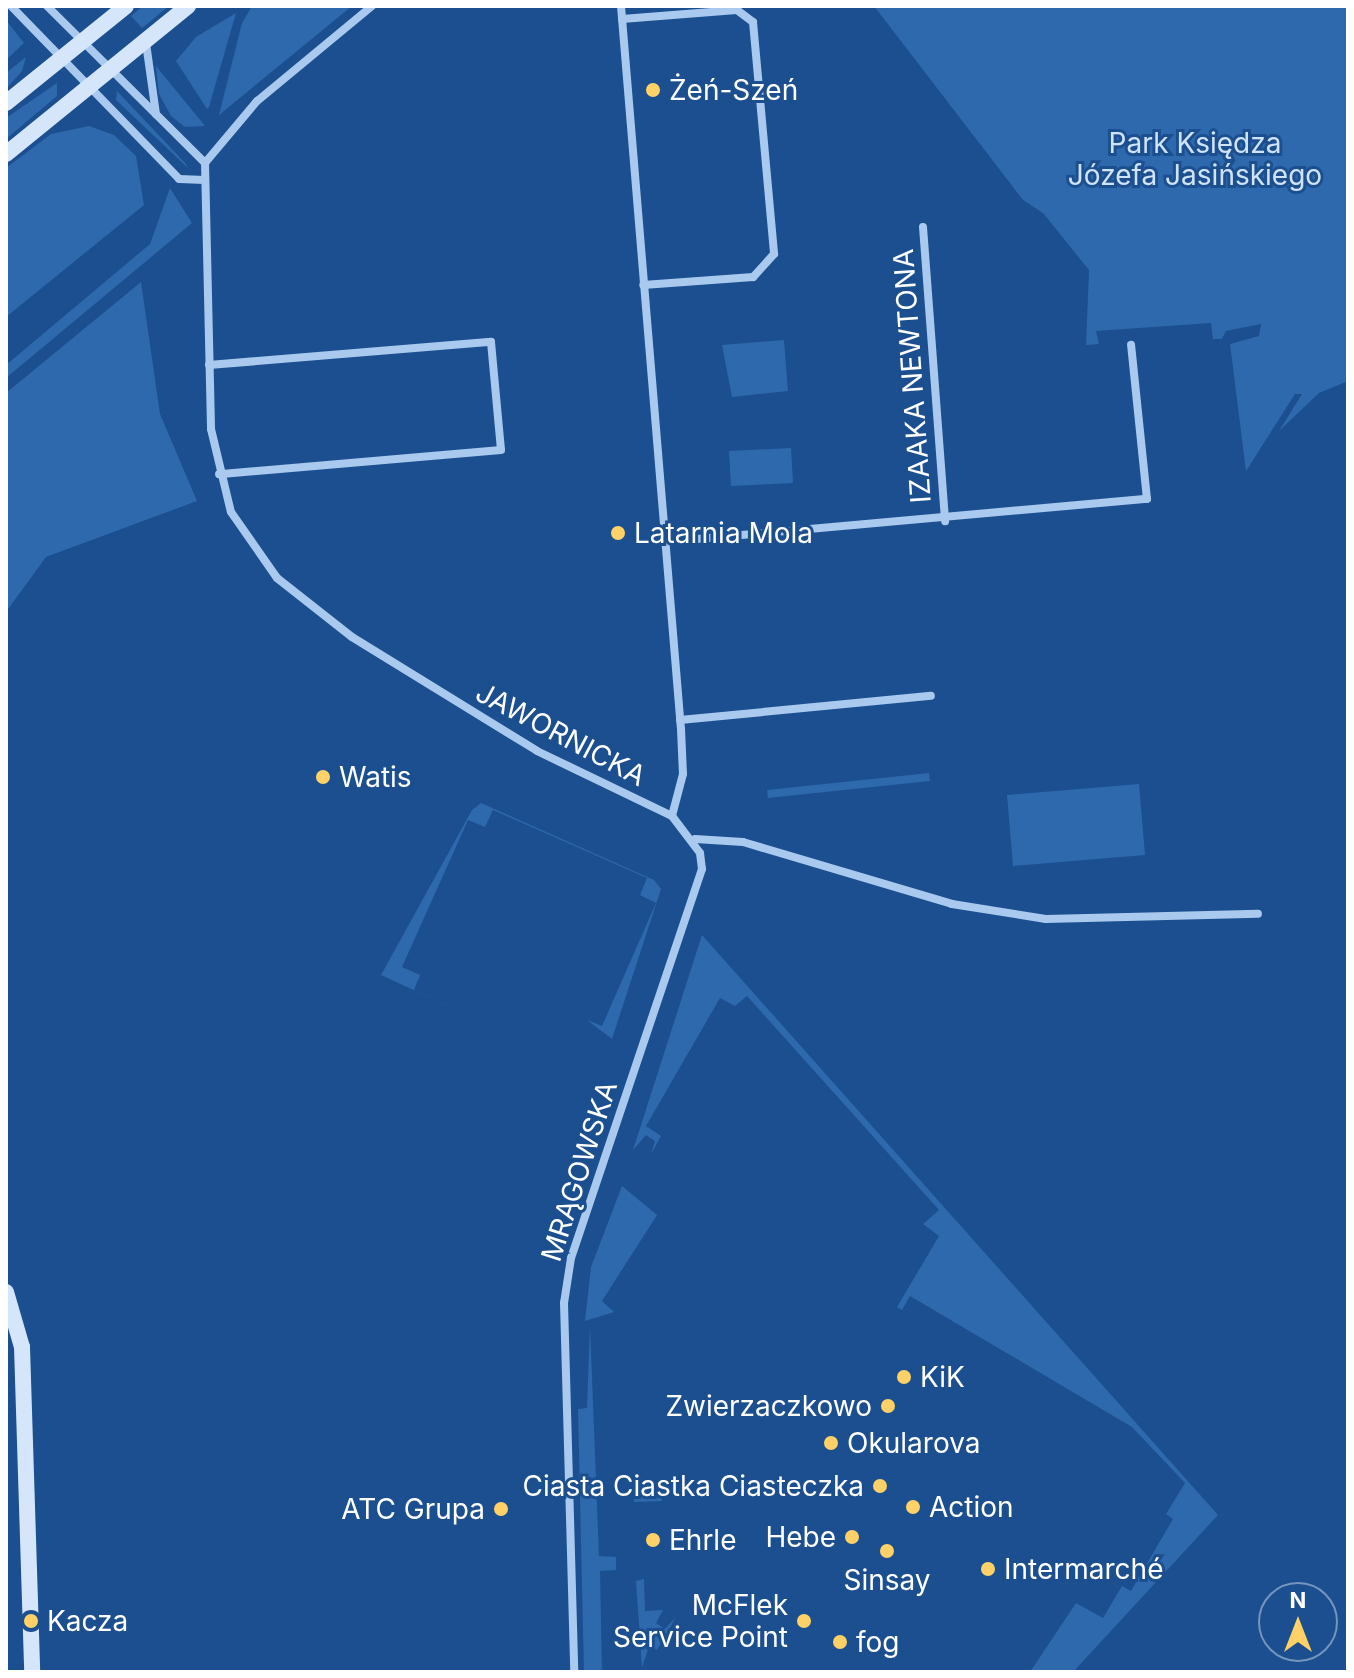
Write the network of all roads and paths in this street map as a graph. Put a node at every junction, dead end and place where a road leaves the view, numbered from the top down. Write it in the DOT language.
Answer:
graph roads {
  1 [pos="11,6"];
  2 [pos="47,6"];
  3 [pos="126,6"];
  4 [pos="188,6"];
  5 [pos="372,6"];
  6 [pos="621,6"];
  7 [pos="622,19"];
  8 [pos="82,41"];
  9 [pos="146,43"];
  10 [pos="58,62"];
  11 [pos="109,70"];
  12 [pos="85,89"];
  13 [pos="6,103"];
  14 [pos="156,115"];
  15 [pos="6,154"];
  16 [pos="205,163"];
  17 [pos="205,180"];
  18 [pos="923,227"];
  19 [pos="643,285"];
  20 [pos="1131,345"];
  21 [pos="209,365"];
  22 [pos="219,474"];
  23 [pos="945,521"];
  24 [pos="663,542"];
  25 [pos="931,696"];
  26 [pos="680,720"];
  27 [pos="672,816"];
  28 [pos="695,839"];
  29 [pos="1258,914"];
  30 [pos="6,1292"];
  31 [pos="32,1672"];
  32 [pos="574,1672"];
  1 -- 10 [label="street"];
  2 -- 8 [label="street"];
  3 -- 8 [label="street"];
  4 -- 9 [label="street"];
  5 -- 16 [label="street"];
  6 -- 7 [label="street"];
  7 -- 19 [label="street"];
  7 -- 19 [label="street"];
  8 -- 10 [label="street"];
  8 -- 11 [label="street"];
  9 -- 11 [label="street"];
  9 -- 14 [label="street"];
  10 -- 12 [label="street"];
  10 -- 13 [label="street"];
  11 -- 12 [label="street"];
  11 -- 14 [label="street"];
  12 -- 15 [label="street"];
  12 -- 17 [label="street"];
  14 -- 16 [label="street"];
  16 -- 17 [label="street, JAWORNICKA"];
  17 -- 21 [label="street, JAWORNICKA"];
  18 -- 23 [label="street, IZAAKA NEWTONA"];
  19 -- 24 [label="street"];
  20 -- 23 [label="street, IZAAKA NEWTONA"];
  21 -- 22 [label="street, JAWORNICKA"];
  21 -- 22 [label="street"];
  22 -- 27 [label="street, JAWORNICKA"];
  23 -- 24 [label="street, IZAAKA NEWTONA"];
  24 -- 26 [label="street"];
  25 -- 26 [label="street"];
  26 -- 27 [label="street"];
  27 -- 28 [label="street, JAWORNICKA"];
  28 -- 29 [label="street"];
  28 -- 32 [label="street, MRĄGOWSKA"];
  30 -- 31 [label="street"];
}
